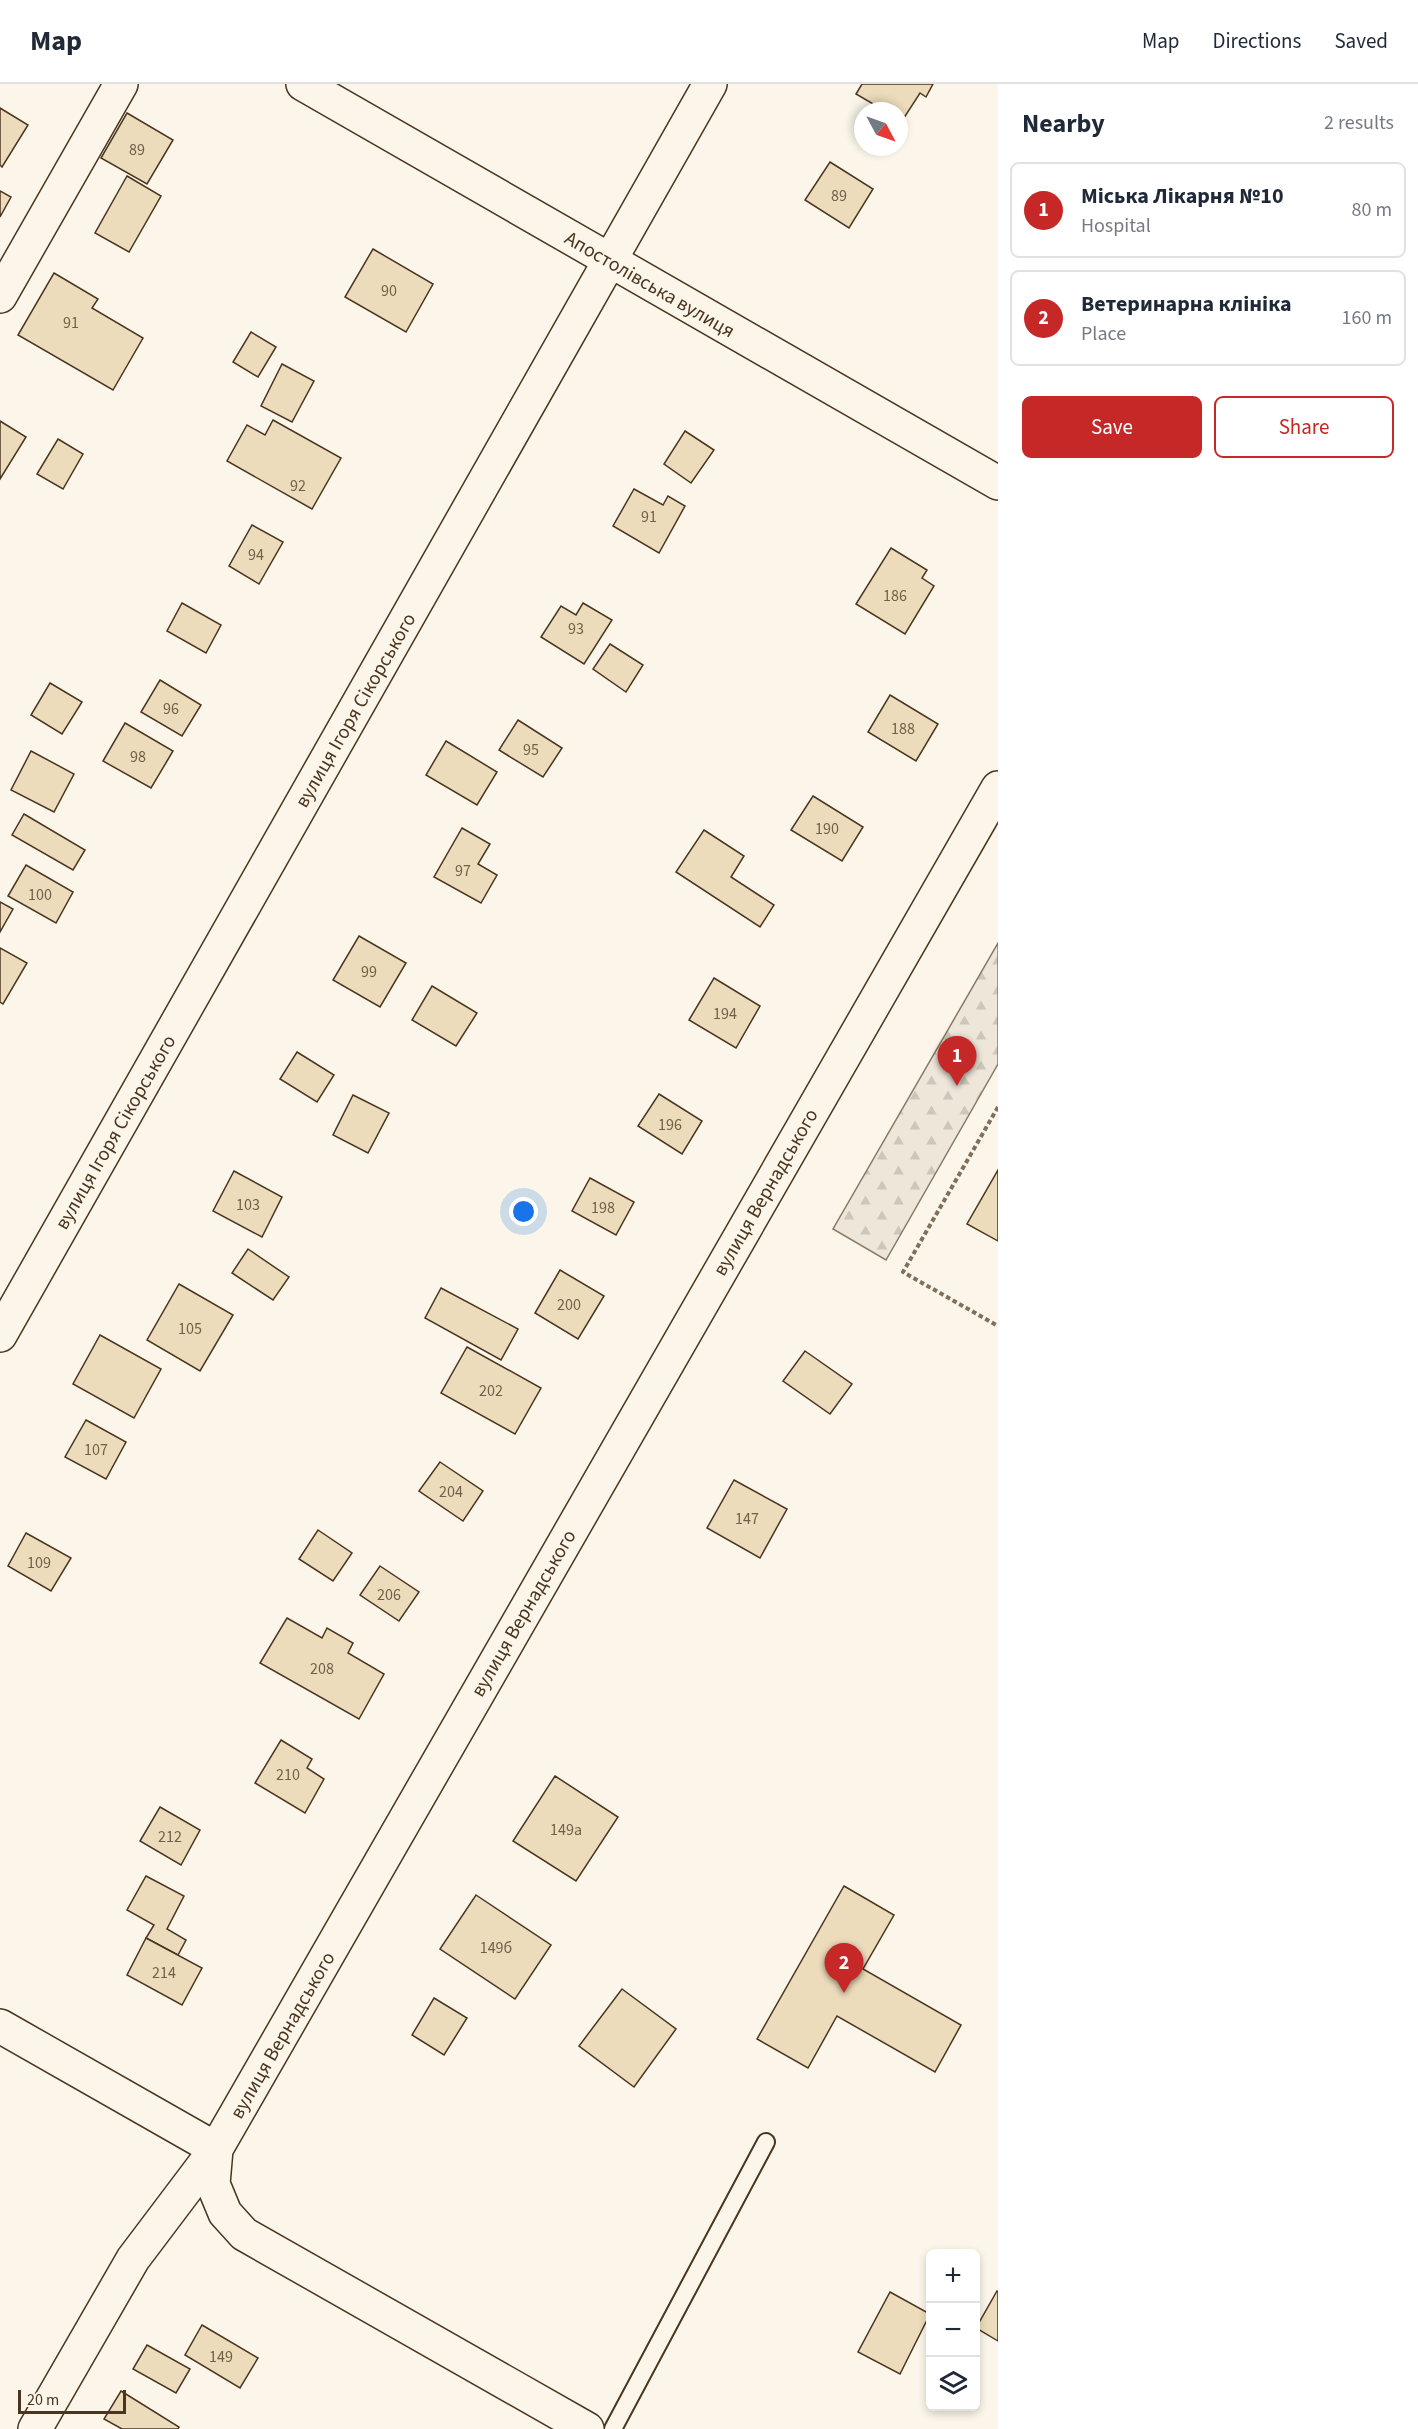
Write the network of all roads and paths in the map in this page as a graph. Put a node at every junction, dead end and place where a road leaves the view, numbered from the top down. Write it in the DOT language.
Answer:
graph roads {
  1 [pos="121,84"];
  2 [pos="303,84"];
  3 [pos="710,84"];
  4 [pos="610,260"];
  5 [pos="0,296"];
  6 [pos="998,483"];
  7 [pos="998,788"];
  8 [pos="998,1107"];
  9 [pos="998,1326"];
  10 [pos="0,1335"];
  11 [pos="0,2026"];
  12 [pos="766,2142"];
  13 [pos="216,2149"];
  14 [pos="35,2429"];
  15 [pos="587,2429"];
  16 [pos="613,2429"];
  1 -- 5 [label="street"];
  2 -- 4 [label="street, Апостолівська вулиця"];
  3 -- 4 [label="street, вулиця Ігоря Сікорського"];
  4 -- 6 [label="street, Апостолівська вулиця"];
  4 -- 10 [label="street, вулиця Ігоря Сікорського"];
  7 -- 13 [label="street, вулиця Вернадського"];
  8 -- 9 [label="path"];
  11 -- 13 [label="street"];
  12 -- 16 [label="lane"];
  13 -- 14 [label="street, вулиця Вернадського"];
  13 -- 15 [label="street"];
}
